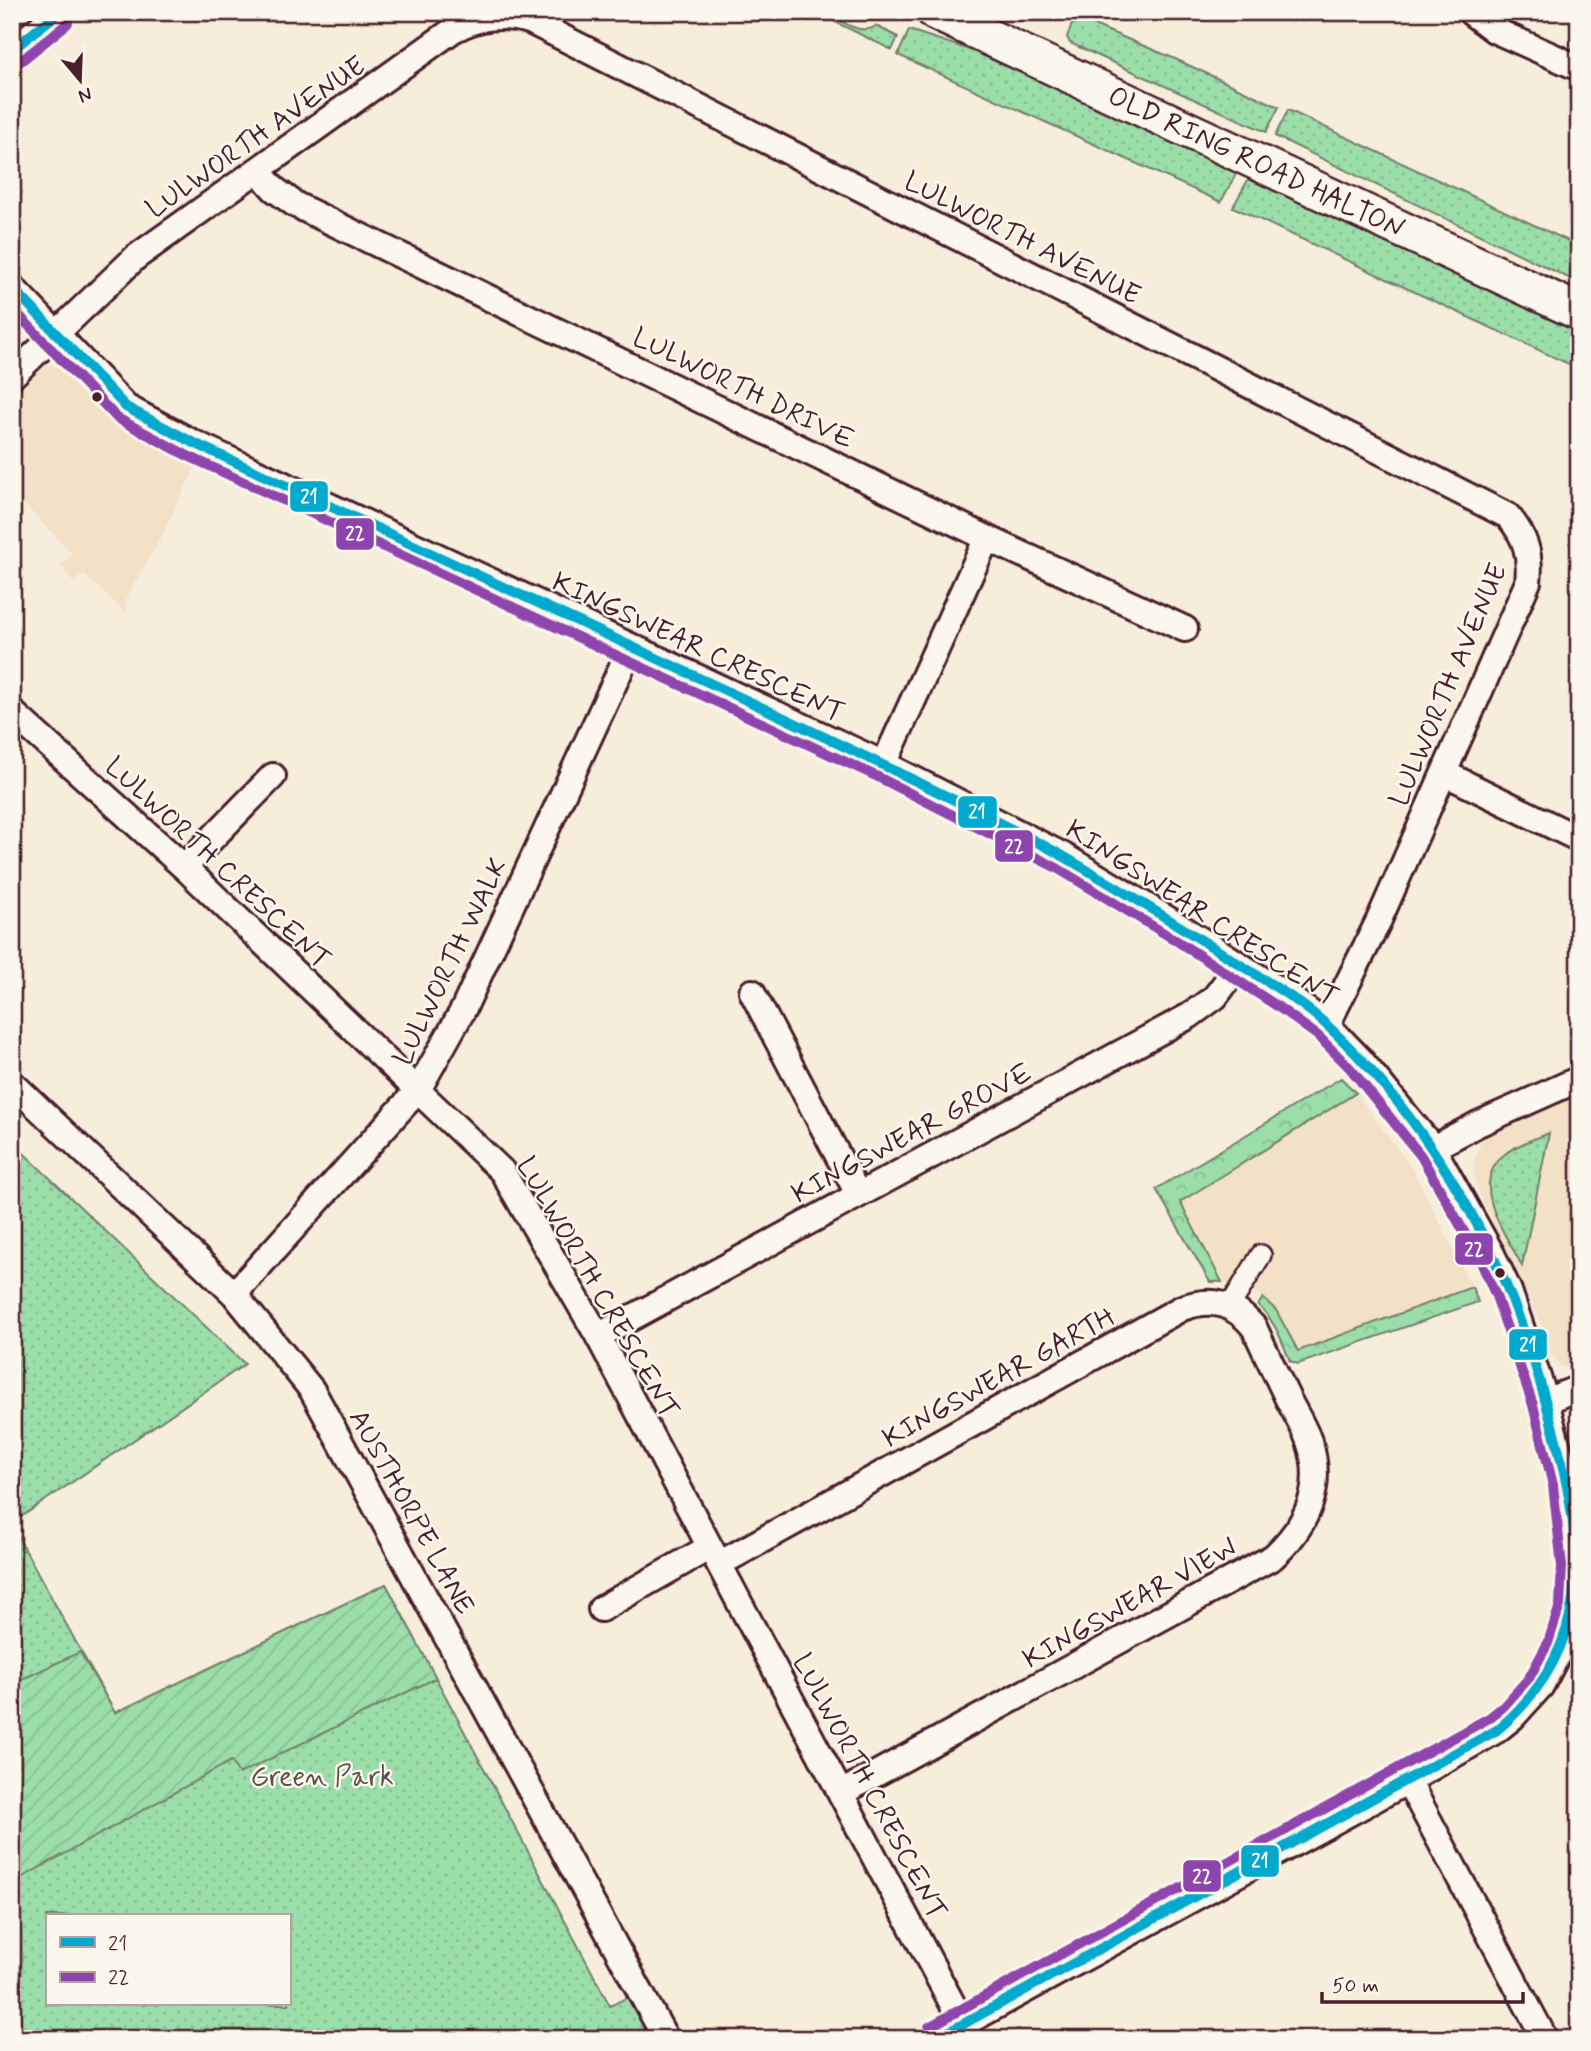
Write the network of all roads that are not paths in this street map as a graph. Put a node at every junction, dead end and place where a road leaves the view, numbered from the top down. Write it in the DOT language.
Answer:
graph roads {
  1 [pos="59,12"];
  2 [pos="935,12"];
  3 [pos="1470,12"];
  4 [pos="12,50"];
  5 [pos="1579,68"];
  6 [pos="258,171"];
  7 [pos="12,287"];
  8 [pos="1579,312"];
  9 [pos="56,334"];
  10 [pos="12,376"];
  11 [pos="987,538"];
  12 [pos="1185,629"];
  13 [pos="631,647"];
  14 [pos="12,712"];
  15 [pos="884,764"];
  16 [pos="1444,772"];
  17 [pos="273,776"];
  18 [pos="1579,839"];
  19 [pos="184,867"];
  20 [pos="1240,965"];
  21 [pos="752,992"];
  22 [pos="1327,1025"];
  23 [pos="1579,1079"];
  24 [pos="12,1083"];
  25 [pos="418,1090"];
  26 [pos="1433,1148"];
  27 [pos="858,1194"];
  28 [pos="1261,1255"];
  29 [pos="234,1294"];
  30 [pos="1230,1307"];
  31 [pos="598,1336"];
  32 [pos="1579,1388"];
  33 [pos="1546,1401"];
  34 [pos="714,1555"];
  35 [pos="601,1609"];
  36 [pos="1408,1781"];
  37 [pos="841,1793"];
  38 [pos="967,2031"];
  39 [pos="667,2039"];
  40 [pos="936,2039"];
  41 [pos="1545,2039"];
  1 -- 4 [label="street"];
  2 -- 8 [label="main road, OLD RING ROAD HALTON"];
  3 -- 5 [label="street"];
  6 -- 9 [label="street, LULWORTH AVENUE"];
  6 -- 11 [label="street, LULWORTH DRIVE"];
  6 -- 16 [label="street, LULWORTH AVENUE"];
  7 -- 9 [label="street, KINGSWEAR CRESCENT"];
  9 -- 10 [label="street"];
  9 -- 13 [label="street, KINGSWEAR CRESCENT"];
  11 -- 12 [label="street, LULWORTH DRIVE"];
  11 -- 15 [label="street"];
  13 -- 15 [label="street, KINGSWEAR CRESCENT"];
  13 -- 25 [label="street, LULWORTH WALK"];
  14 -- 19 [label="street, LULWORTH CRESCENT"];
  15 -- 20 [label="street, KINGSWEAR CRESCENT"];
  16 -- 18 [label="street"];
  16 -- 22 [label="street, LULWORTH AVENUE"];
  17 -- 19 [label="street"];
  19 -- 25 [label="street, LULWORTH CRESCENT"];
  20 -- 22 [label="street, KINGSWEAR CRESCENT"];
  20 -- 27 [label="street, KINGSWEAR GROVE"];
  21 -- 27 [label="street"];
  22 -- 26 [label="street, KINGSWEAR CRESCENT"];
  23 -- 26 [label="street"];
  24 -- 29 [label="street, AUSTHORPE LANE"];
  25 -- 29 [label="street, LULWORTH WALK"];
  25 -- 31 [label="street, LULWORTH CRESCENT"];
  26 -- 33 [label="street, KINGSWEAR CRESCENT"];
  27 -- 31 [label="street, KINGSWEAR GROVE"];
  28 -- 30 [label="street"];
  29 -- 39 [label="street, AUSTHORPE LANE"];
  30 -- 34 [label="street, KINGSWEAR GARTH"];
  30 -- 37 [label="street, KINGSWEAR VIEW"];
  31 -- 34 [label="street, LULWORTH CRESCENT"];
  32 -- 33 [label="street"];
  33 -- 36 [label="street, KINGSWEAR CRESCENT"];
  34 -- 35 [label="street, KINGSWEAR GARTH"];
  34 -- 37 [label="street, LULWORTH CRESCENT"];
  36 -- 38 [label="street, KINGSWEAR CRESCENT"];
  36 -- 41 [label="street"];
  37 -- 38 [label="street, LULWORTH CRESCENT"];
  38 -- 40 [label="street, KINGSWEAR CRESCENT"];
}
